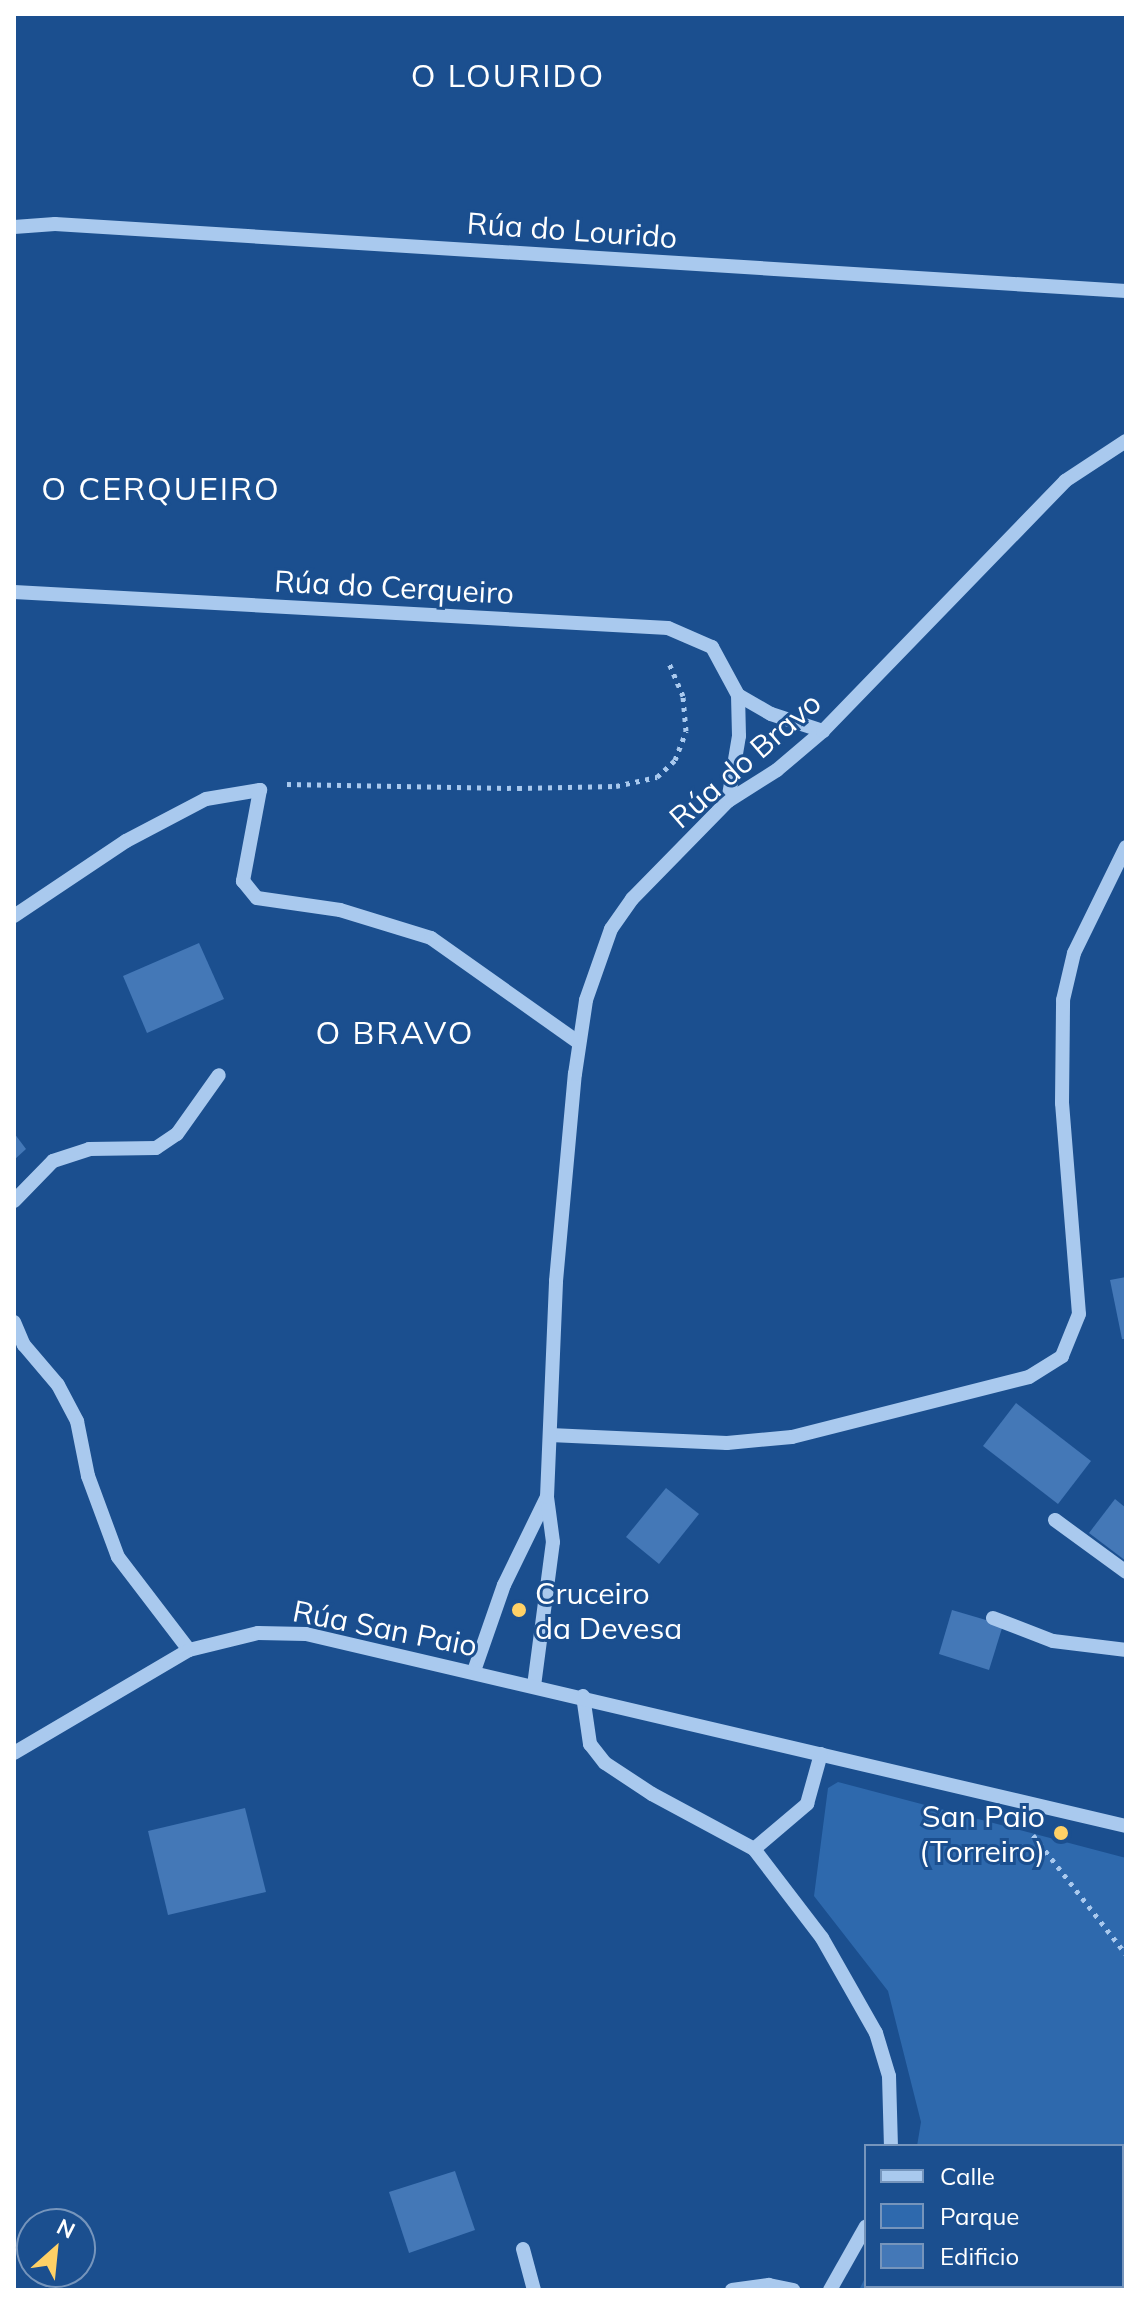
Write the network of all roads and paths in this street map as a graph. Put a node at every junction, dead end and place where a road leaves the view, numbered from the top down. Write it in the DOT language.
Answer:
graph roads {
  1 [pos="14,227"];
  2 [pos="1126,291"];
  3 [pos="1126,441"];
  4 [pos="14,592"];
  5 [pos="655,654"];
  6 [pos="738,695"];
  7 [pos="823,731"];
  8 [pos="260,790"];
  9 [pos="728,801"];
  10 [pos="1126,847"];
  11 [pos="14,916"];
  12 [pos="578,1042"];
  13 [pos="219,1075"];
  14 [pos="14,1201"];
  15 [pos="14,1322"];
  16 [pos="550,1435"];
  17 [pos="547,1497"];
  18 [pos="1055,1520"];
  19 [pos="1126,1572"];
  20 [pos="993,1618"];
  21 [pos="189,1650"];
  22 [pos="1126,1650"];
  23 [pos="474,1671"];
  24 [pos="534,1686"];
  25 [pos="583,1696"];
  26 [pos="14,1753"];
  27 [pos="821,1754"];
  28 [pos="1026,1824"];
  29 [pos="1126,1826"];
  30 [pos="754,1849"];
  31 [pos="1126,1954"];
  32 [pos="891,2144"];
  33 [pos="864,2230"];
  34 [pos="523,2249"];
  35 [pos="534,2290"];
  36 [pos="732,2290"];
  37 [pos="793,2290"];
  38 [pos="830,2290"];
  1 -- 2 [label="street, Rúa do Lourido"];
  3 -- 7 [label="street, Rúa do Bravo"];
  4 -- 6 [label="street, Rúa do Cerqueiro"];
  5 -- 8 [label="path"];
  6 -- 7 [label="street"];
  6 -- 9 [label="street, Rúa do Cerqueiro"];
  7 -- 9 [label="street, Rúa do Bravo"];
  8 -- 11 [label="street"];
  8 -- 12 [label="street"];
  9 -- 12 [label="street, Rúa do Bravo"];
  10 -- 16 [label="street"];
  12 -- 16 [label="street, Rúa do Bravo"];
  13 -- 14 [label="street"];
  15 -- 21 [label="street"];
  16 -- 17 [label="street, Rúa do Bravo"];
  17 -- 23 [label="street, Rúa do Bravo"];
  17 -- 24 [label="street, Rúa do Bravo"];
  18 -- 19 [label="street"];
  20 -- 22 [label="street"];
  21 -- 23 [label="street, Rúa San Paio"];
  21 -- 26 [label="street, Rúa San Paio"];
  23 -- 24 [label="street, Rúa San Paio"];
  24 -- 25 [label="street, Rúa San Paio"];
  25 -- 27 [label="street, Rúa San Paio"];
  25 -- 30 [label="street"];
  27 -- 29 [label="street, Rúa San Paio"];
  27 -- 30 [label="street"];
  28 -- 31 [label="path"];
  30 -- 32 [label="street"];
  33 -- 38 [label="street"];
  34 -- 35 [label="street"];
  36 -- 37 [label="street"];
}
